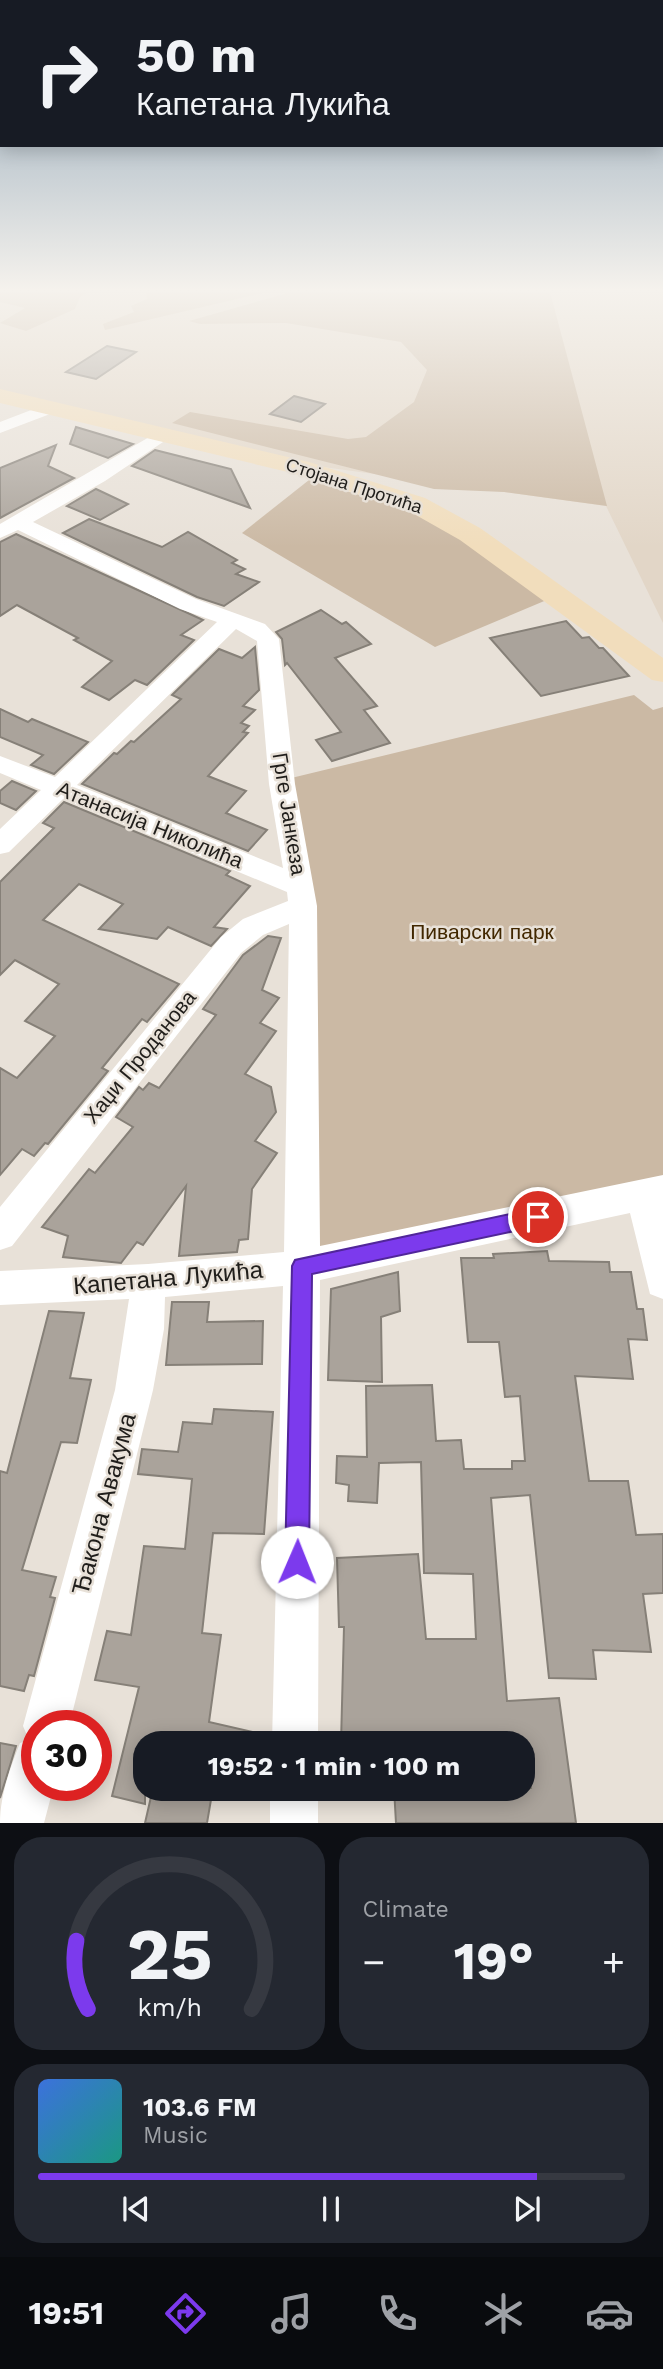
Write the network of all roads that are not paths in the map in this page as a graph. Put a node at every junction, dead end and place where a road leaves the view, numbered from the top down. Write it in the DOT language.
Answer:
graph roads {
  1 [pos="0,396"];
  2 [pos="52,407"];
  3 [pos="0,428"];
  4 [pos="163,434"];
  5 [pos="9,527"];
  6 [pos="231,621"];
  7 [pos="663,673"];
  8 [pos="0,764"];
  9 [pos="59,788"];
  10 [pos="0,845"];
  11 [pos="301,896"];
  12 [pos="653,1192"];
  13 [pos="0,1234"];
  14 [pos="302,1266"];
  15 [pos="148,1281"];
  16 [pos="663,1282"];
  17 [pos="0,1288"];
  18 [pos="50,1710"];
  19 [pos="295,1731"];
  20 [pos="26,1801"];
  21 [pos="294,1801"];
  22 [pos="20,1823"];
  23 [pos="294,1823"];
  1 -- 2 [label="main road, Стојана Протића"];
  2 -- 3 [label="street"];
  2 -- 4 [label="main road, Стојана Протића"];
  4 -- 5 [label="street"];
  4 -- 7 [label="main road, Стојана Протића"];
  5 -- 6 [label="street, Грге Јанкеза"];
  6 -- 9 [label="street"];
  6 -- 11 [label="street, Грге Јанкеза"];
  8 -- 9 [label="street, Атанасија Николића"];
  9 -- 10 [label="street"];
  9 -- 11 [label="street, Атанасија Николића"];
  11 -- 13 [label="street, Хаџи Проданова"];
  11 -- 14 [label="street, Грге Јанкеза"];
  12 -- 14 [label="street, Капетана Лукића"];
  12 -- 16 [label="street"];
  14 -- 15 [label="street, Капетана Лукића"];
  14 -- 19 [label="street, Грге Јанкеза"];
  15 -- 17 [label="street, Капетана Лукића"];
  15 -- 18 [label="street, Ђакона Авакума"];
  20 -- 22 [label="street"];
  21 -- 23 [label="street"];
}
